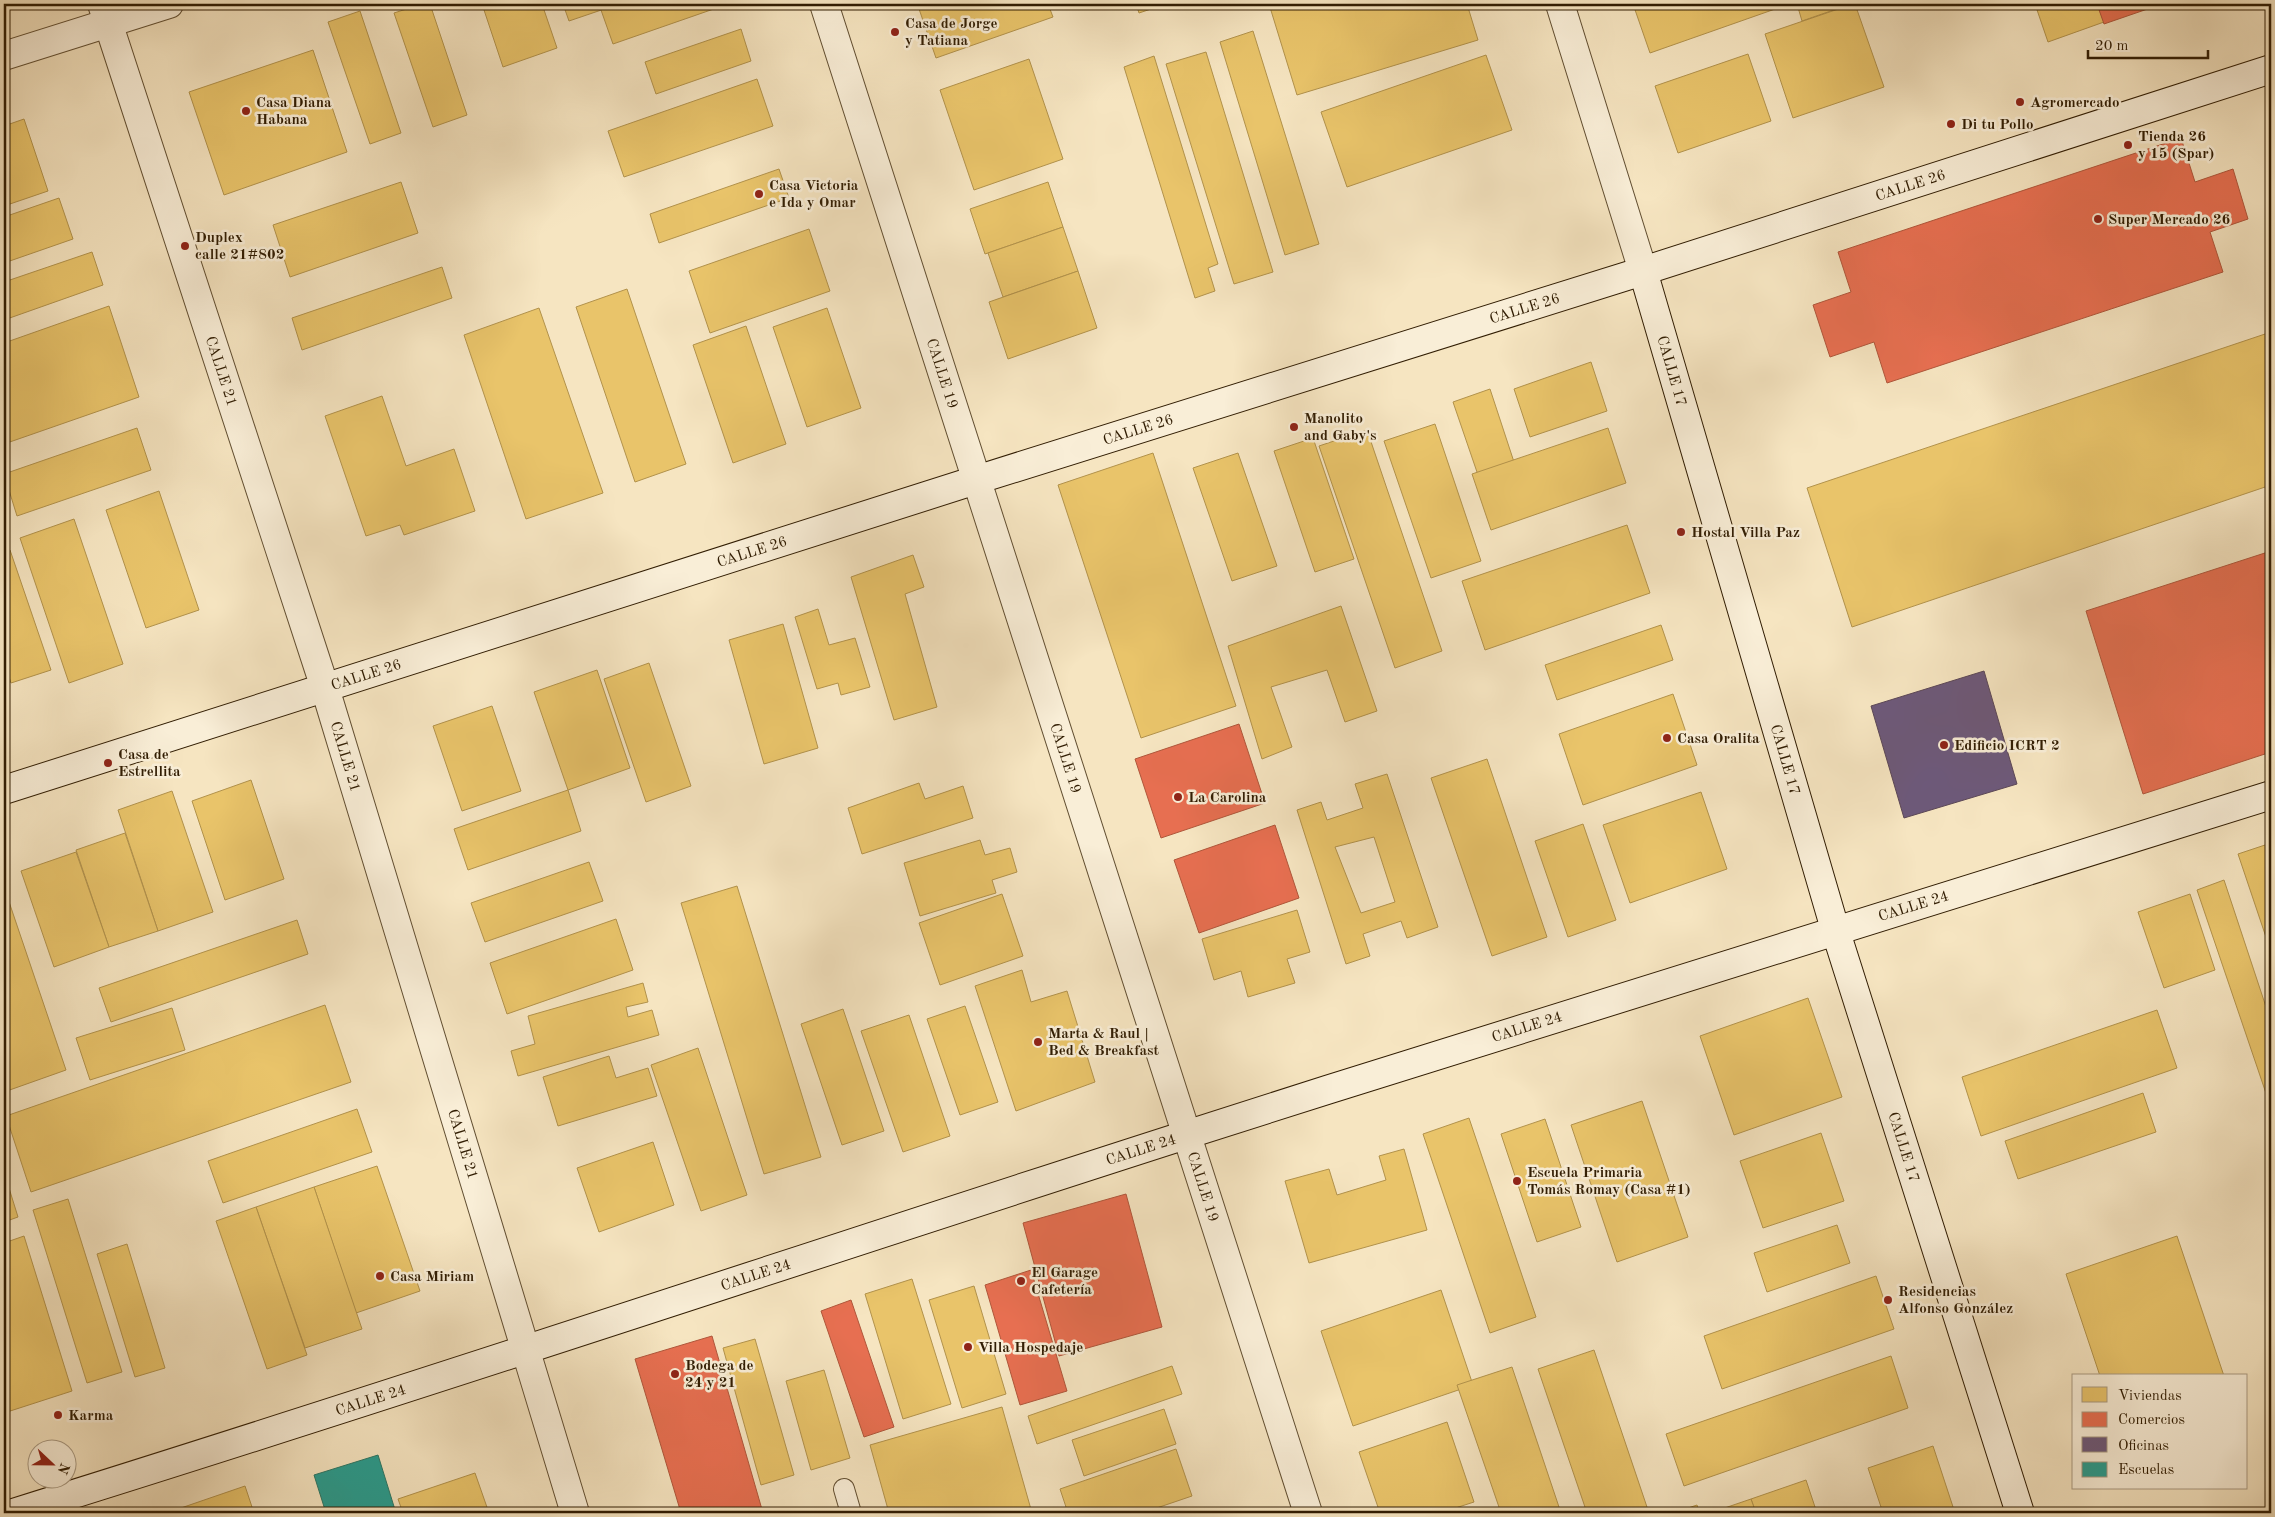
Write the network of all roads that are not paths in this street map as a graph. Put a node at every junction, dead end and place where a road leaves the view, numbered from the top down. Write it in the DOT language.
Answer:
graph roads {
  1 [pos="169,4"];
  2 [pos="824,4"];
  3 [pos="1560,4"];
  4 [pos="105,13"];
  5 [pos="4,56"];
  6 [pos="2271,69"];
  7 [pos="1643,271"];
  8 [pos="976,480"];
  9 [pos="325,688"];
  10 [pos="4,790"];
  11 [pos="2271,795"];
  12 [pos="1835,928"];
  13 [pos="1186,1135"];
  14 [pos="525,1351"];
  15 [pos="844,1489"];
  16 [pos="13,1513"];
  17 [pos="574,1513"];
  18 [pos="851,1513"];
  19 [pos="1308,1513"];
  20 [pos="2020,1513"];
  1 -- 4 [label="street"];
  2 -- 8 [label="street, CALLE 19"];
  3 -- 7 [label="street, CALLE 17"];
  4 -- 5 [label="street"];
  4 -- 9 [label="street, CALLE 21"];
  6 -- 7 [label="street, CALLE 26"];
  7 -- 8 [label="street, CALLE 26"];
  7 -- 12 [label="street, CALLE 17"];
  8 -- 9 [label="street, CALLE 26"];
  8 -- 13 [label="street, CALLE 19"];
  9 -- 10 [label="street, CALLE 26"];
  9 -- 14 [label="street, CALLE 21"];
  11 -- 12 [label="street, CALLE 24"];
  12 -- 13 [label="street, CALLE 24"];
  12 -- 20 [label="street, CALLE 17"];
  13 -- 14 [label="street, CALLE 24"];
  13 -- 19 [label="street, CALLE 19"];
  14 -- 16 [label="street, CALLE 24"];
  14 -- 17 [label="street, CALLE 21"];
  15 -- 18 [label="lane"];
}
